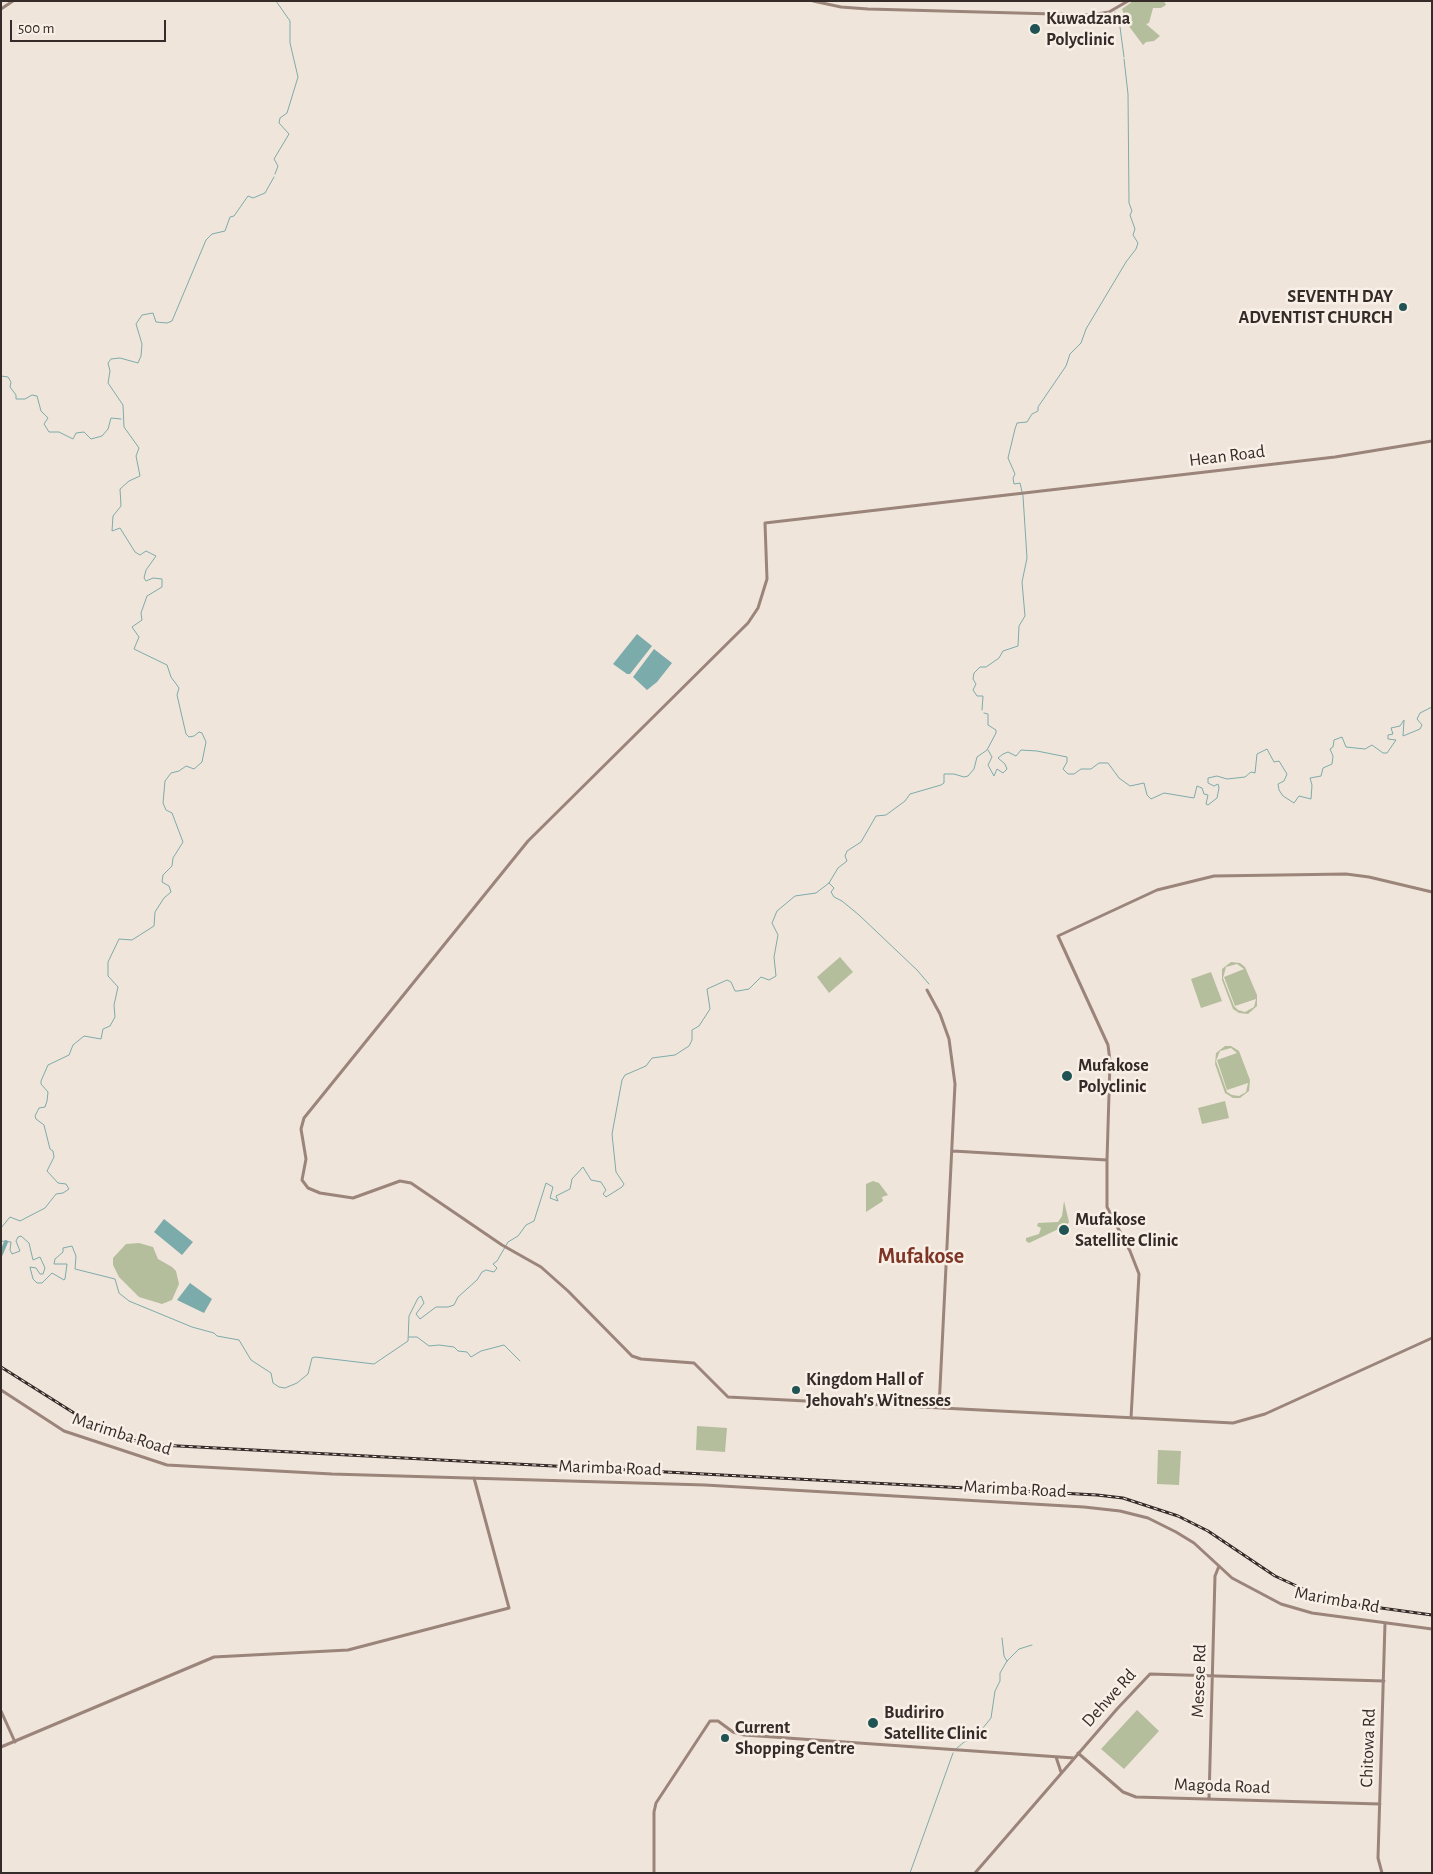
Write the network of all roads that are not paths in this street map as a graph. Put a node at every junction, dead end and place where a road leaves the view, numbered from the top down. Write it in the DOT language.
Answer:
graph roads {
  1 [pos="13,1"];
  2 [pos="814,1"];
  3 [pos="1128,1"];
  4 [pos="1,9"];
  5 [pos="1432,441"];
  6 [pos="1432,892"];
  7 [pos="927,990"];
  8 [pos="953,1151"];
  9 [pos="1106,1160"];
  10 [pos="1432,1338"];
  11 [pos="1,1390"];
  12 [pos="939,1408"];
  13 [pos="1131,1418"];
  14 [pos="474,1478"];
  15 [pos="1219,1566"];
  16 [pos="1386,1623"];
  17 [pos="1432,1628"];
  18 [pos="1213,1675"];
  19 [pos="1384,1681"];
  20 [pos="1,1711"];
  21 [pos="15,1742"];
  22 [pos="1,1747"];
  23 [pos="1078,1753"];
  24 [pos="1056,1757"];
  25 [pos="1074,1758"];
  26 [pos="1061,1773"];
  27 [pos="1209,1798"];
  28 [pos="1380,1804"];
  29 [pos="654,1873"];
  30 [pos="975,1873"];
  31 [pos="1382,1873"];
  1 -- 4 [label="street"];
  2 -- 3 [label="street"];
  5 -- 12 [label="street, Hean Road"];
  6 -- 9 [label="street"];
  7 -- 8 [label="street"];
  8 -- 9 [label="street"];
  8 -- 12 [label="street"];
  9 -- 13 [label="street"];
  10 -- 13 [label="street"];
  11 -- 14 [label="street, Marimba Road"];
  12 -- 13 [label="street"];
  14 -- 15 [label="street, Marimba Road"];
  14 -- 21 [label="street"];
  15 -- 16 [label="street, Marimba Rd"];
  15 -- 18 [label="street, Mesese Rd"];
  16 -- 17 [label="street, Marimba Rd"];
  16 -- 19 [label="street, Chitowa Rd"];
  18 -- 19 [label="street, Dehwe Rd"];
  18 -- 23 [label="street, Dehwe Rd"];
  18 -- 27 [label="street, Mesese Rd"];
  19 -- 28 [label="street, Chitowa Rd"];
  20 -- 21 [label="street"];
  21 -- 22 [label="street"];
  23 -- 25 [label="street, Dehwe Rd"];
  23 -- 27 [label="street, Magoda Road"];
  24 -- 25 [label="street"];
  24 -- 26 [label="street"];
  24 -- 29 [label="street"];
  25 -- 26 [label="street, Dehwe Rd"];
  26 -- 30 [label="street, Dehwe Rd"];
  27 -- 28 [label="street, Magoda Road"];
  28 -- 31 [label="street, Chitowa Rd"];
}
